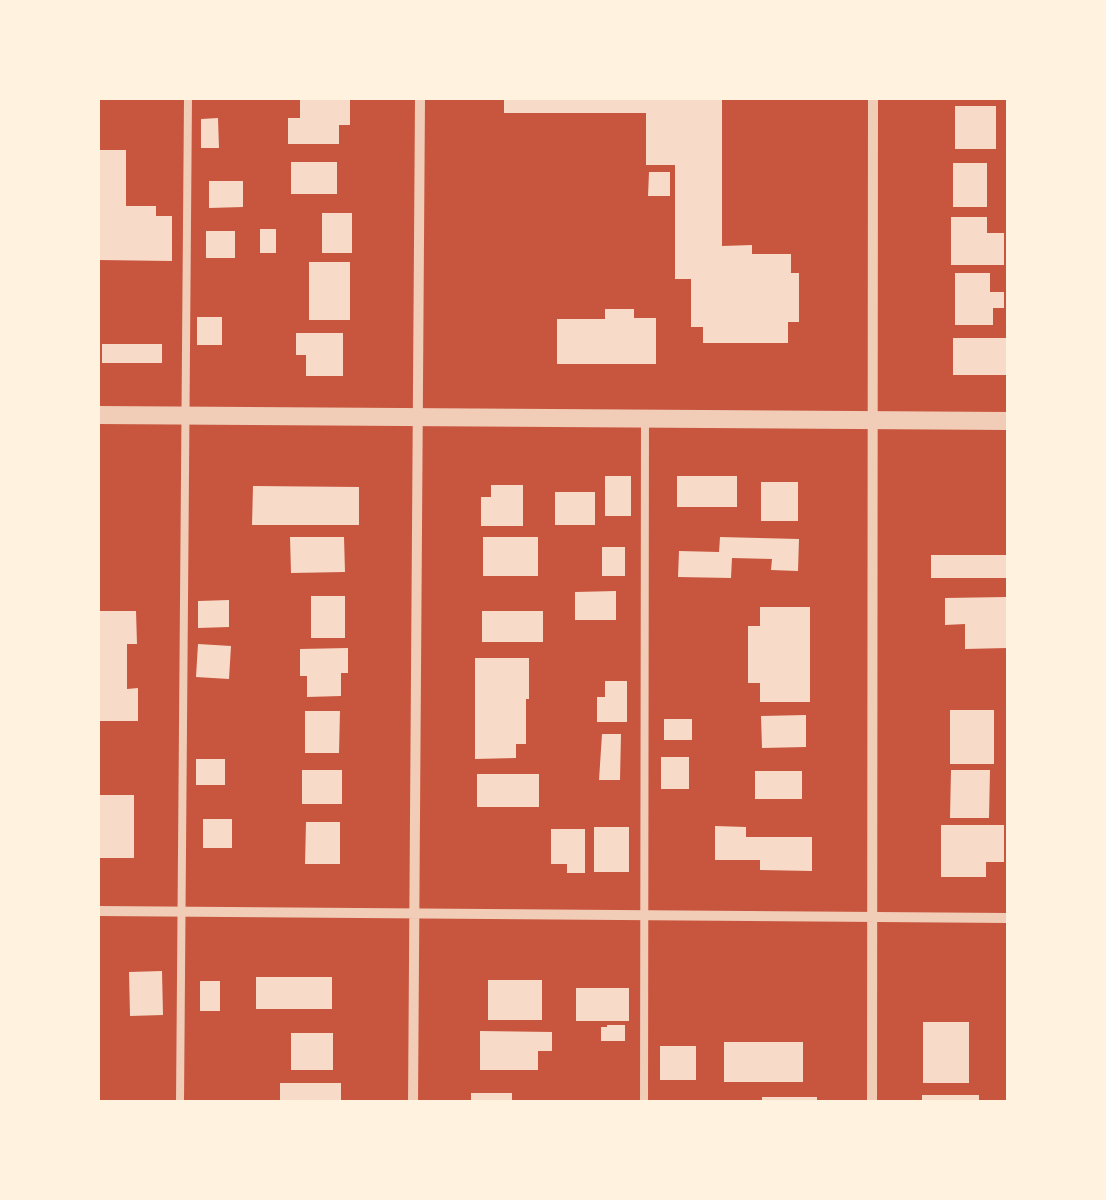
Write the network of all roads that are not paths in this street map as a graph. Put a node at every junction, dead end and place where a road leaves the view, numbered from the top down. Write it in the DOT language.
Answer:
graph roads {
  1 [pos="188,98"];
  2 [pos="420,98"];
  3 [pos="874,98"];
  4 [pos="184,414"];
  5 [pos="98,415"];
  6 [pos="418,418"];
  7 [pos="645,420"];
  8 [pos="872,421"];
  9 [pos="1008,421"];
  10 [pos="98,911"];
  11 [pos="182,912"];
  12 [pos="414,912"];
  13 [pos="644,914"];
  14 [pos="874,917"];
  15 [pos="1008,918"];
  16 [pos="180,1102"];
  17 [pos="413,1102"];
  18 [pos="644,1102"];
  19 [pos="872,1102"];
  1 -- 4 [label="lane"];
  2 -- 6 [label="street"];
  3 -- 8 [label="street"];
  4 -- 5 [label="street"];
  4 -- 6 [label="street"];
  4 -- 11 [label="lane"];
  6 -- 7 [label="street"];
  6 -- 12 [label="street"];
  7 -- 8 [label="street"];
  7 -- 13 [label="lane"];
  8 -- 9 [label="street"];
  8 -- 14 [label="street"];
  10 -- 11 [label="street"];
  11 -- 12 [label="street"];
  11 -- 16 [label="lane"];
  12 -- 13 [label="street"];
  12 -- 17 [label="street"];
  13 -- 14 [label="street"];
  13 -- 18 [label="lane"];
  14 -- 15 [label="street"];
  14 -- 19 [label="street"];
}
